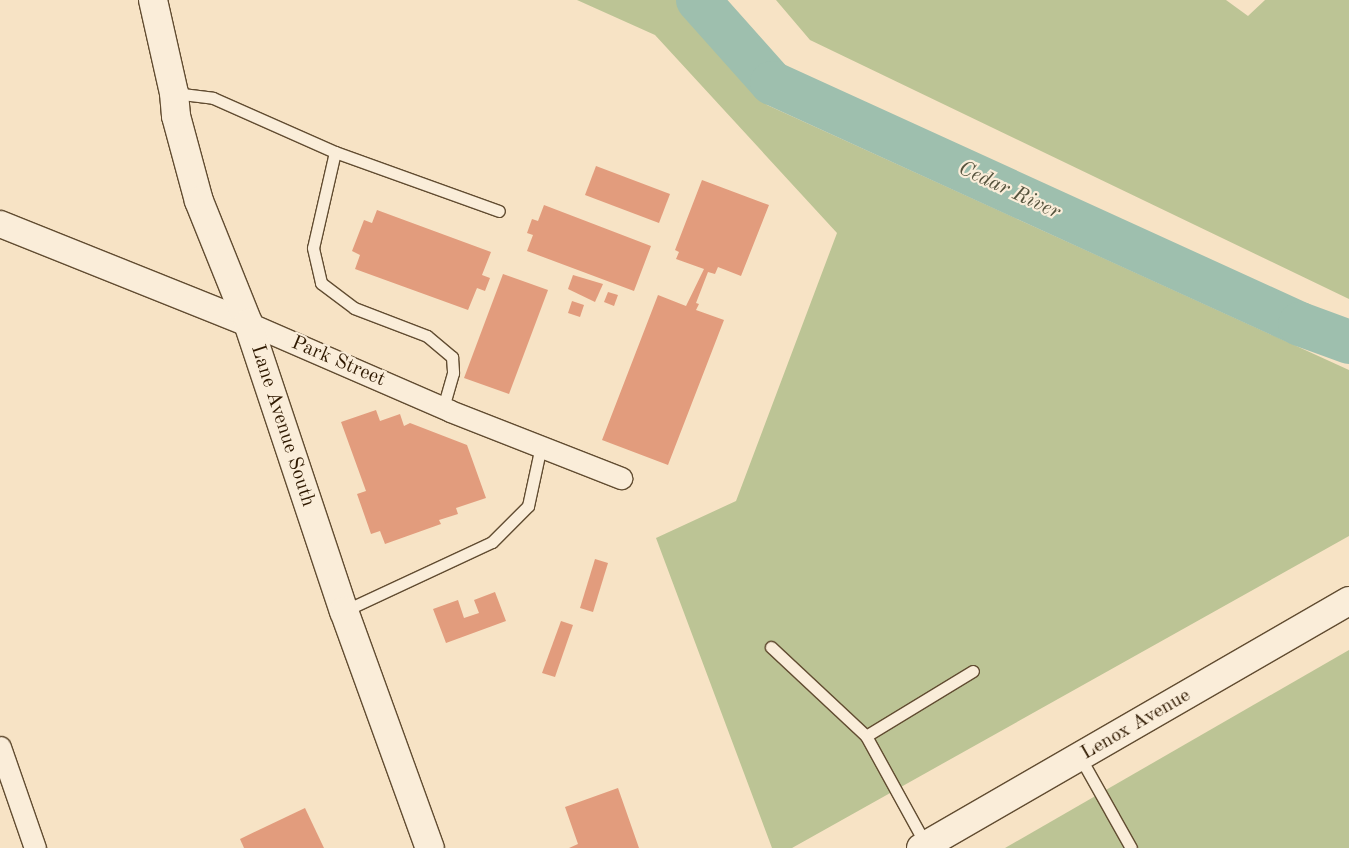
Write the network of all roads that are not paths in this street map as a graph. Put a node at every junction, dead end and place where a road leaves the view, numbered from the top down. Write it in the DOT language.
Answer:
graph roads {
  1 [pos="153,0"];
  2 [pos="174,93"];
  3 [pos="335,152"];
  4 [pos="499,211"];
  5 [pos="0,224"];
  6 [pos="248,323"];
  7 [pos="443,408"];
  8 [pos="541,446"];
  9 [pos="621,478"];
  10 [pos="1349,601"];
  11 [pos="344,611"];
  12 [pos="771,647"];
  13 [pos="973,671"];
  14 [pos="866,736"];
  15 [pos="0,747"];
  16 [pos="1080,757"];
  17 [pos="924,847"];
  18 [pos="35,848"];
  19 [pos="430,848"];
  20 [pos="1131,848"];
  1 -- 2 [label="main road, Lane Avenue South"];
  2 -- 3 [label="lane"];
  2 -- 6 [label="main road, Lane Avenue South"];
  3 -- 4 [label="lane"];
  3 -- 7 [label="lane"];
  5 -- 6 [label="street, Park Street"];
  6 -- 7 [label="street, Park Street"];
  6 -- 11 [label="main road, Lane Avenue South"];
  7 -- 8 [label="street, Park Street"];
  8 -- 9 [label="street, Park Street"];
  8 -- 11 [label="lane"];
  10 -- 16 [label="main road, Lenox Avenue"];
  11 -- 19 [label="main road, Lane Avenue South"];
  12 -- 14 [label="lane"];
  13 -- 14 [label="lane"];
  14 -- 17 [label="lane"];
  15 -- 18 [label="street"];
  16 -- 17 [label="main road, Lenox Avenue"];
  16 -- 20 [label="lane"];
}
